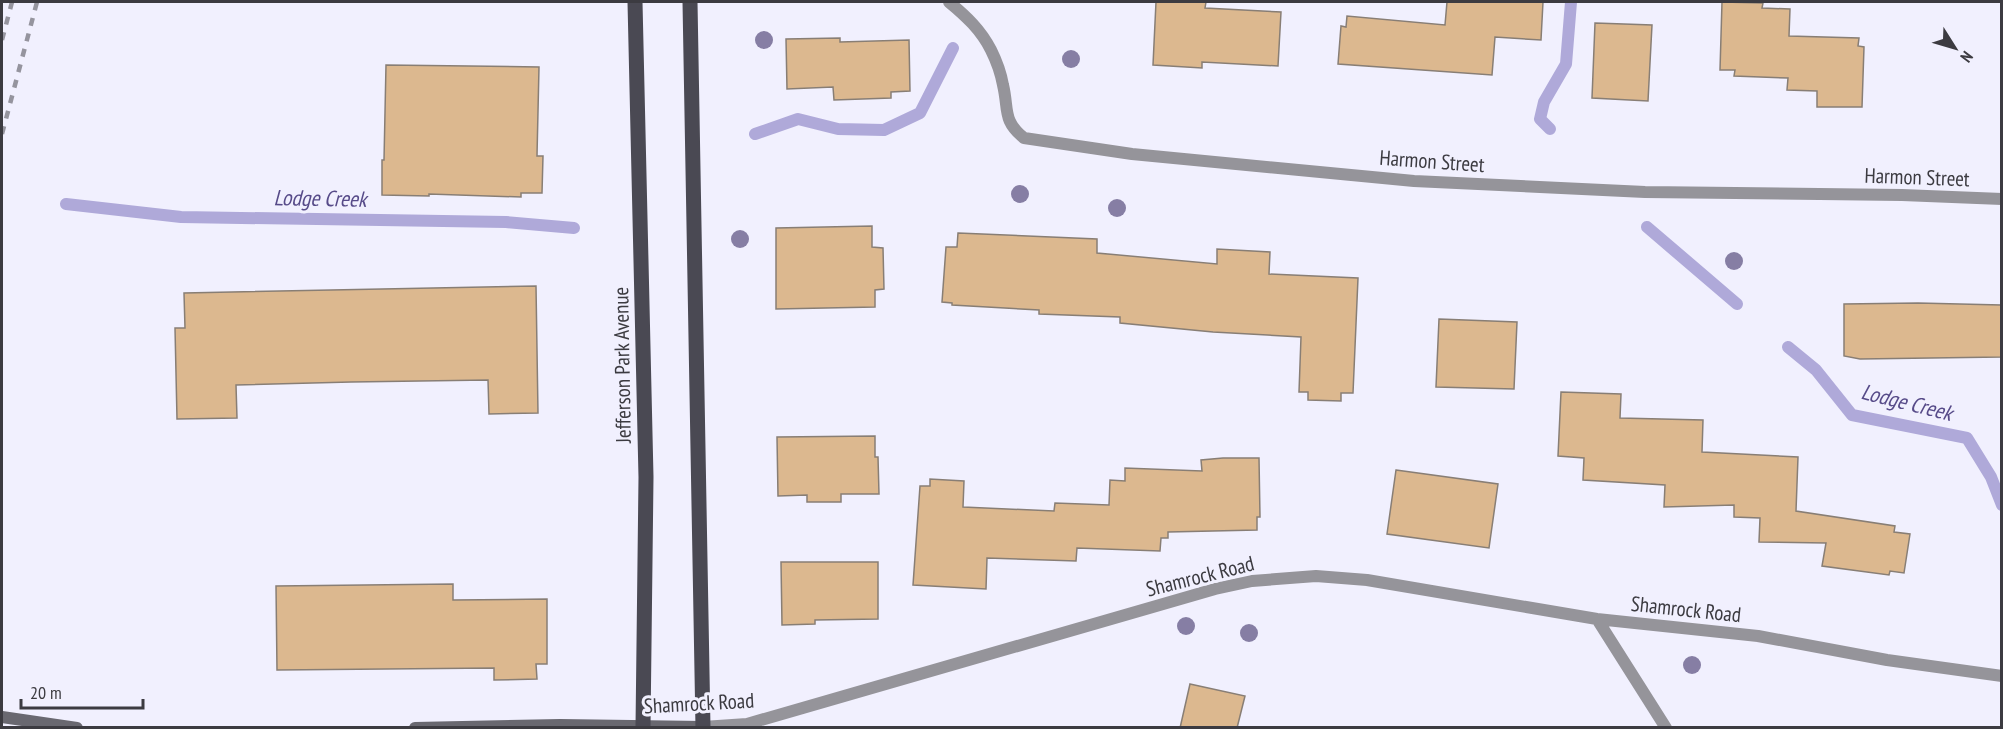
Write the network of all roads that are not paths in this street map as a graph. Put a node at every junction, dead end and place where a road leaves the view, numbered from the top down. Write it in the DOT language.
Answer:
graph roads {
  1 [pos="635,2"];
  2 [pos="690,2"];
  3 [pos="949,2"];
  4 [pos="2001,199"];
  5 [pos="1597,619"];
  6 [pos="2001,676"];
  7 [pos="2,717"];
  8 [pos="643,727"];
  9 [pos="703,727"];
  10 [pos="77,728"];
  11 [pos="415,728"];
  12 [pos="1666,728"];
  1 -- 8 [label="main road, Jefferson Park Avenue"];
  2 -- 9 [label="main road"];
  3 -- 4 [label="street, Harmon Street"];
  5 -- 6 [label="street, Shamrock Road"];
  5 -- 9 [label="street, Shamrock Road"];
  5 -- 12 [label="street"];
  7 -- 10 [label="street"];
  8 -- 9 [label="street, Shamrock Road"];
  8 -- 11 [label="street, Shamrock Road"];
}
